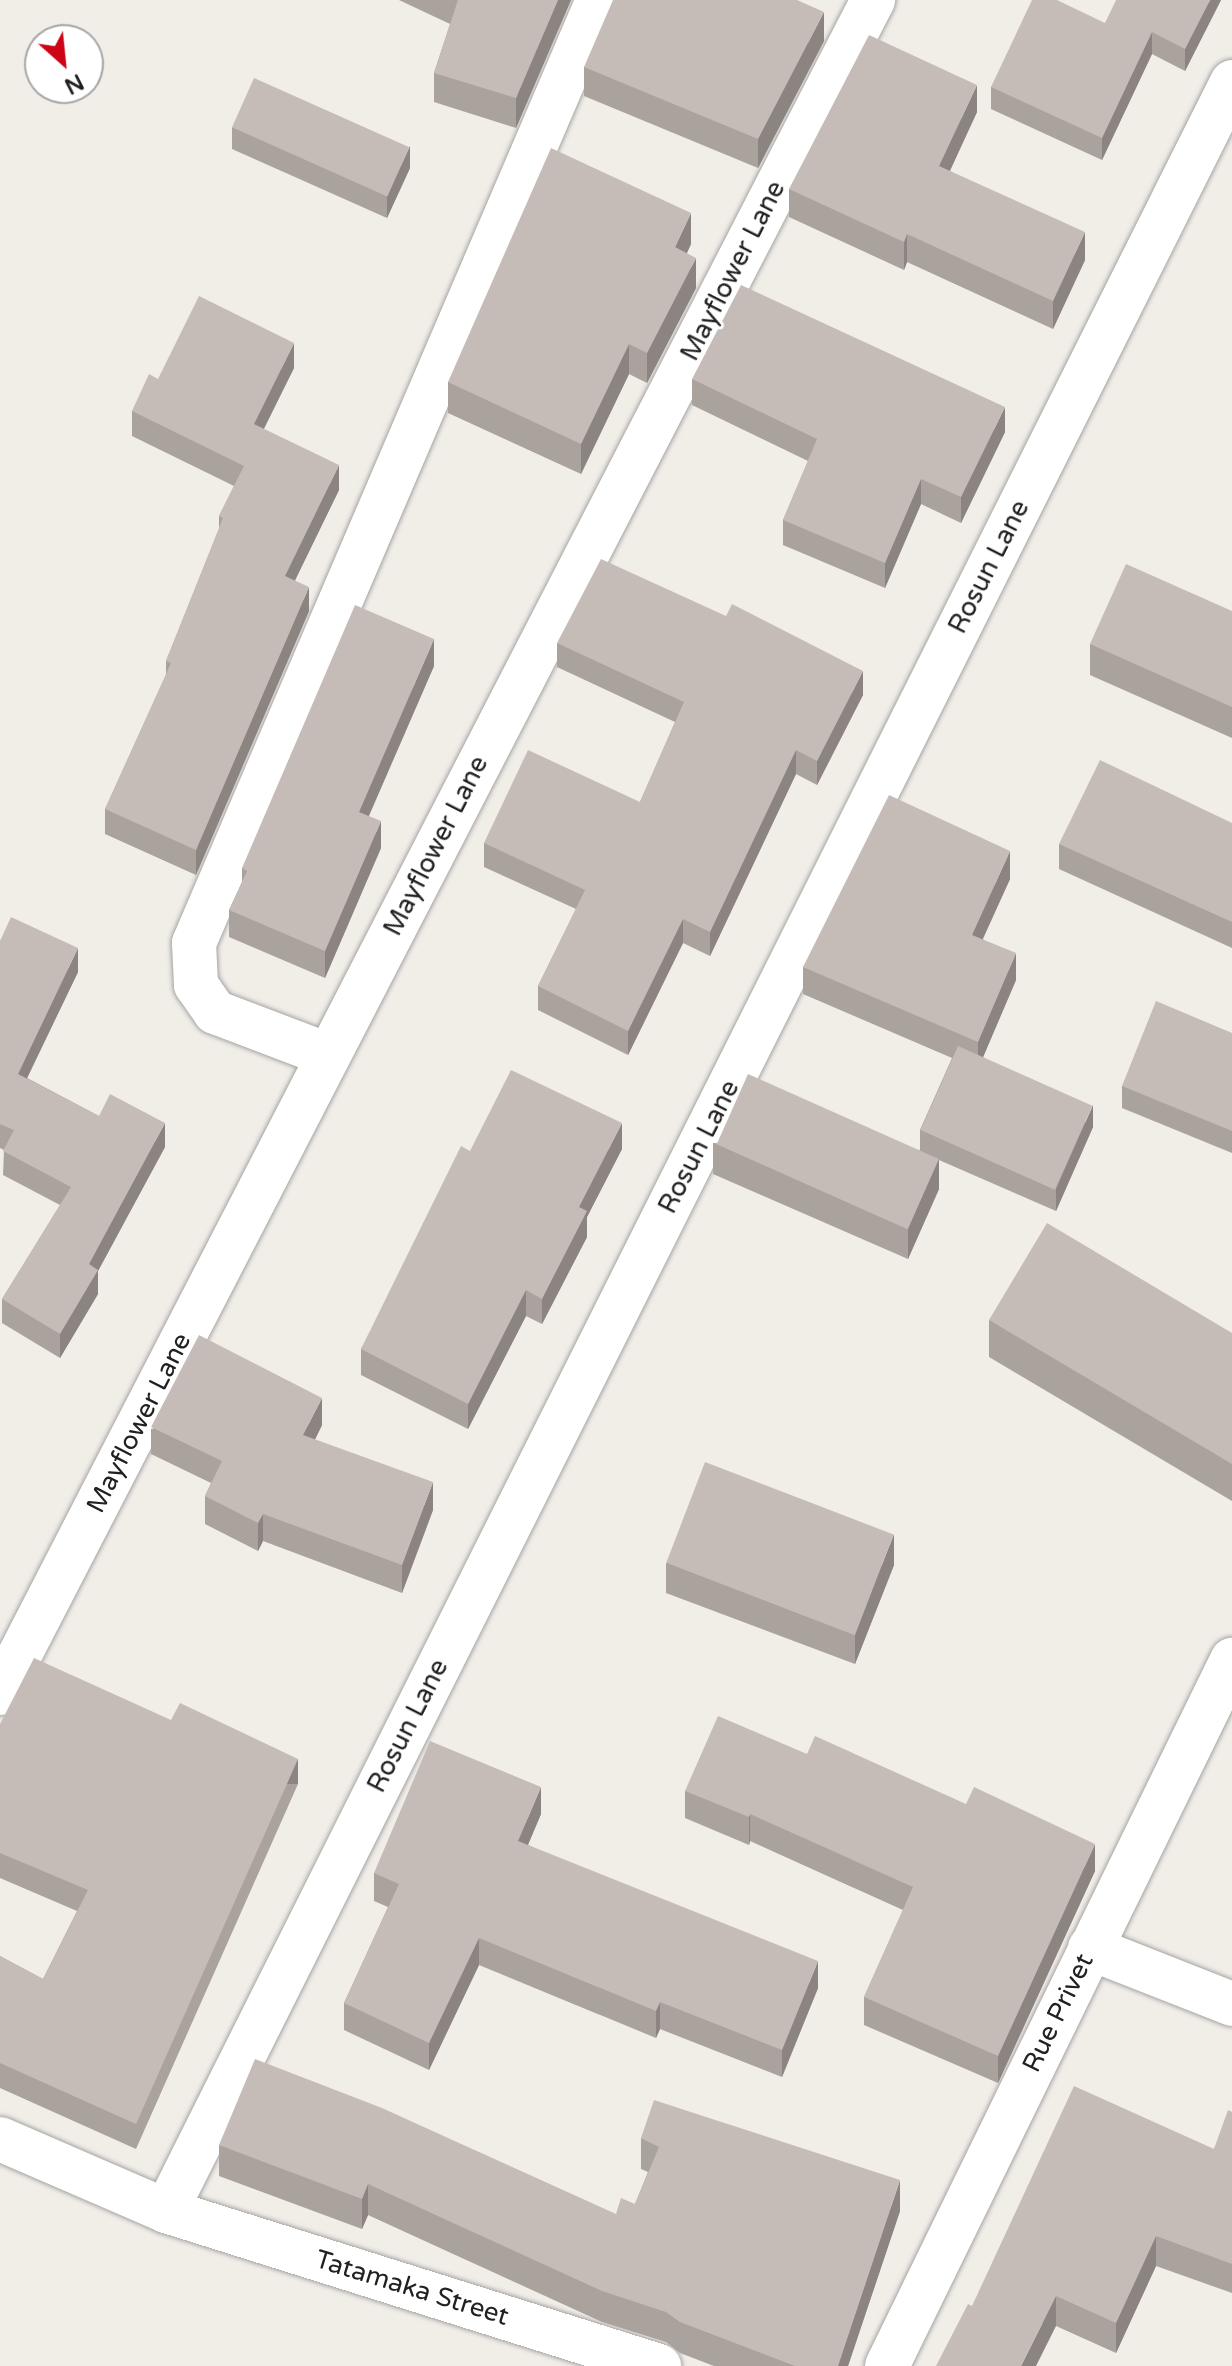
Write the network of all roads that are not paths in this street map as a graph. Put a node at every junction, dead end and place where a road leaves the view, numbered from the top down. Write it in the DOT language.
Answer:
graph roads {
  1 [pos="598,0"];
  2 [pos="873,0"];
  3 [pos="1232,82"];
  4 [pos="328,1055"];
  5 [pos="1232,1660"];
  6 [pos="0,1693"];
  7 [pos="1090,1948"];
  8 [pos="1232,2004"];
  9 [pos="0,2139"];
  10 [pos="166,2211"];
  11 [pos="659,2366"];
  12 [pos="887,2366"];
  1 -- 4 [label="street"];
  2 -- 4 [label="street, Mayflower Lane"];
  3 -- 10 [label="street, Rosun Lane"];
  4 -- 6 [label="street, Mayflower Lane"];
  5 -- 7 [label="street, Rue Privet"];
  7 -- 8 [label="street"];
  7 -- 12 [label="street, Rue Privet"];
  9 -- 10 [label="street"];
  10 -- 11 [label="street, Tatamaka Street"];
}
